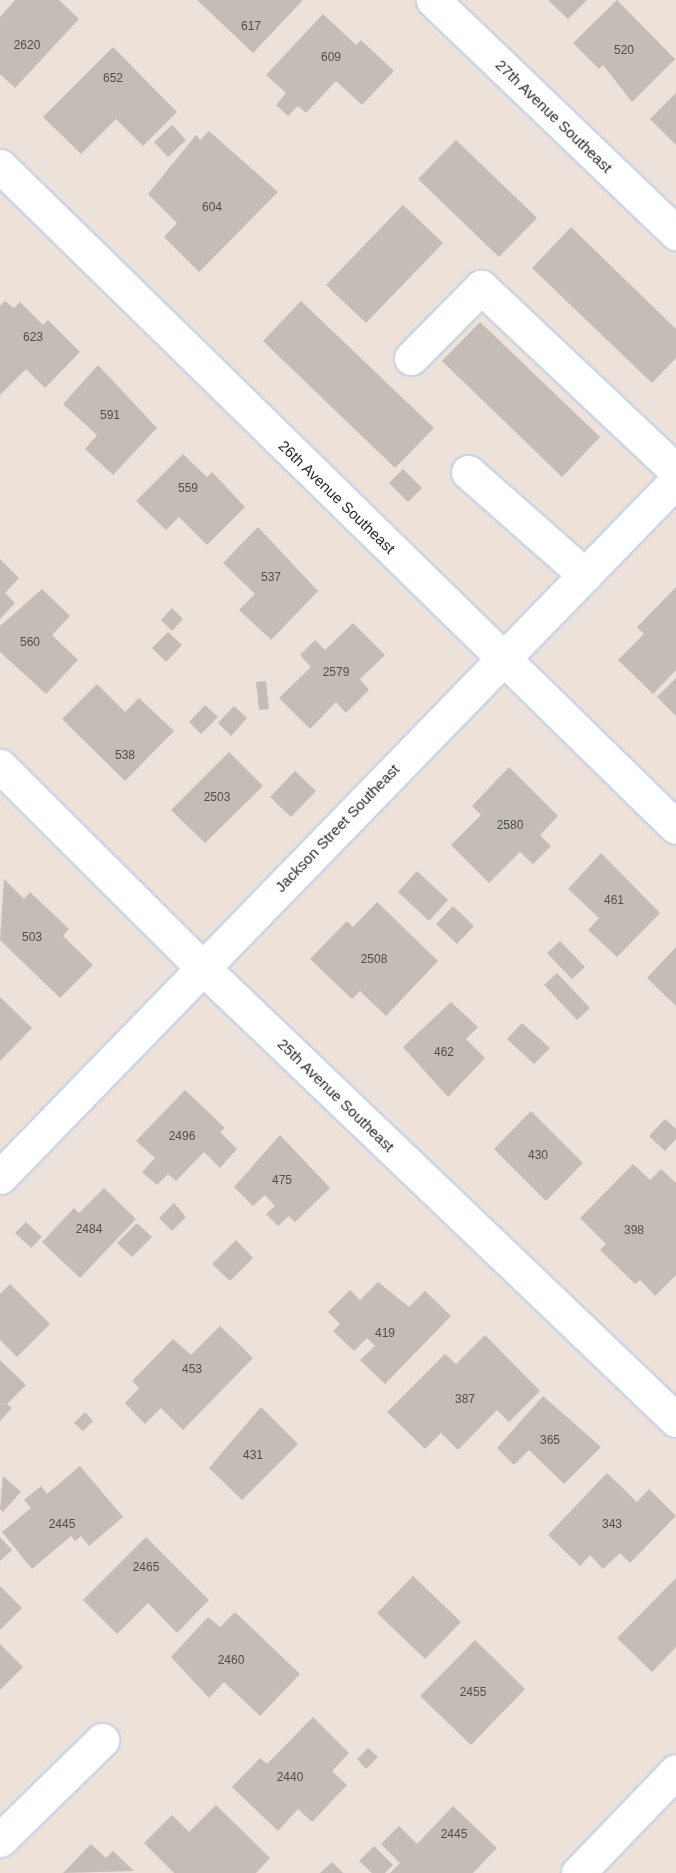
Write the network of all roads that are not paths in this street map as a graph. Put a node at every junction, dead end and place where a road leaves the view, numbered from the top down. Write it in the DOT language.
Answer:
graph roads {
  1 [pos="433,0"];
  2 [pos="0,166"];
  3 [pos="676,233"];
  4 [pos="411,358"];
  5 [pos="676,471"];
  6 [pos="468,472"];
  7 [pos="676,481"];
  8 [pos="585,575"];
  9 [pos="502,659"];
  10 [pos="0,766"];
  11 [pos="676,827"];
  12 [pos="202,967"];
  13 [pos="0,1177"];
  14 [pos="676,1420"];
  15 [pos="102,1740"];
  16 [pos="676,1771"];
  17 [pos="0,1840"];
  18 [pos="578,1873"];
  1 -- 3 [label="street, 27th Avenue Southeast"];
  2 -- 9 [label="street, 26th Avenue Southeast"];
  4 -- 5 [label="street"];
  6 -- 8 [label="street"];
  7 -- 8 [label="street, Jackson Street Southeast"];
  8 -- 9 [label="street, Jackson Street Southeast"];
  9 -- 11 [label="street, 26th Avenue Southeast"];
  9 -- 12 [label="street, Jackson Street Southeast"];
  10 -- 12 [label="street, 25th Avenue Southeast"];
  12 -- 13 [label="street, Jackson Street Southeast"];
  12 -- 14 [label="street, 25th Avenue Southeast"];
  15 -- 17 [label="street"];
  16 -- 18 [label="street"];
}
